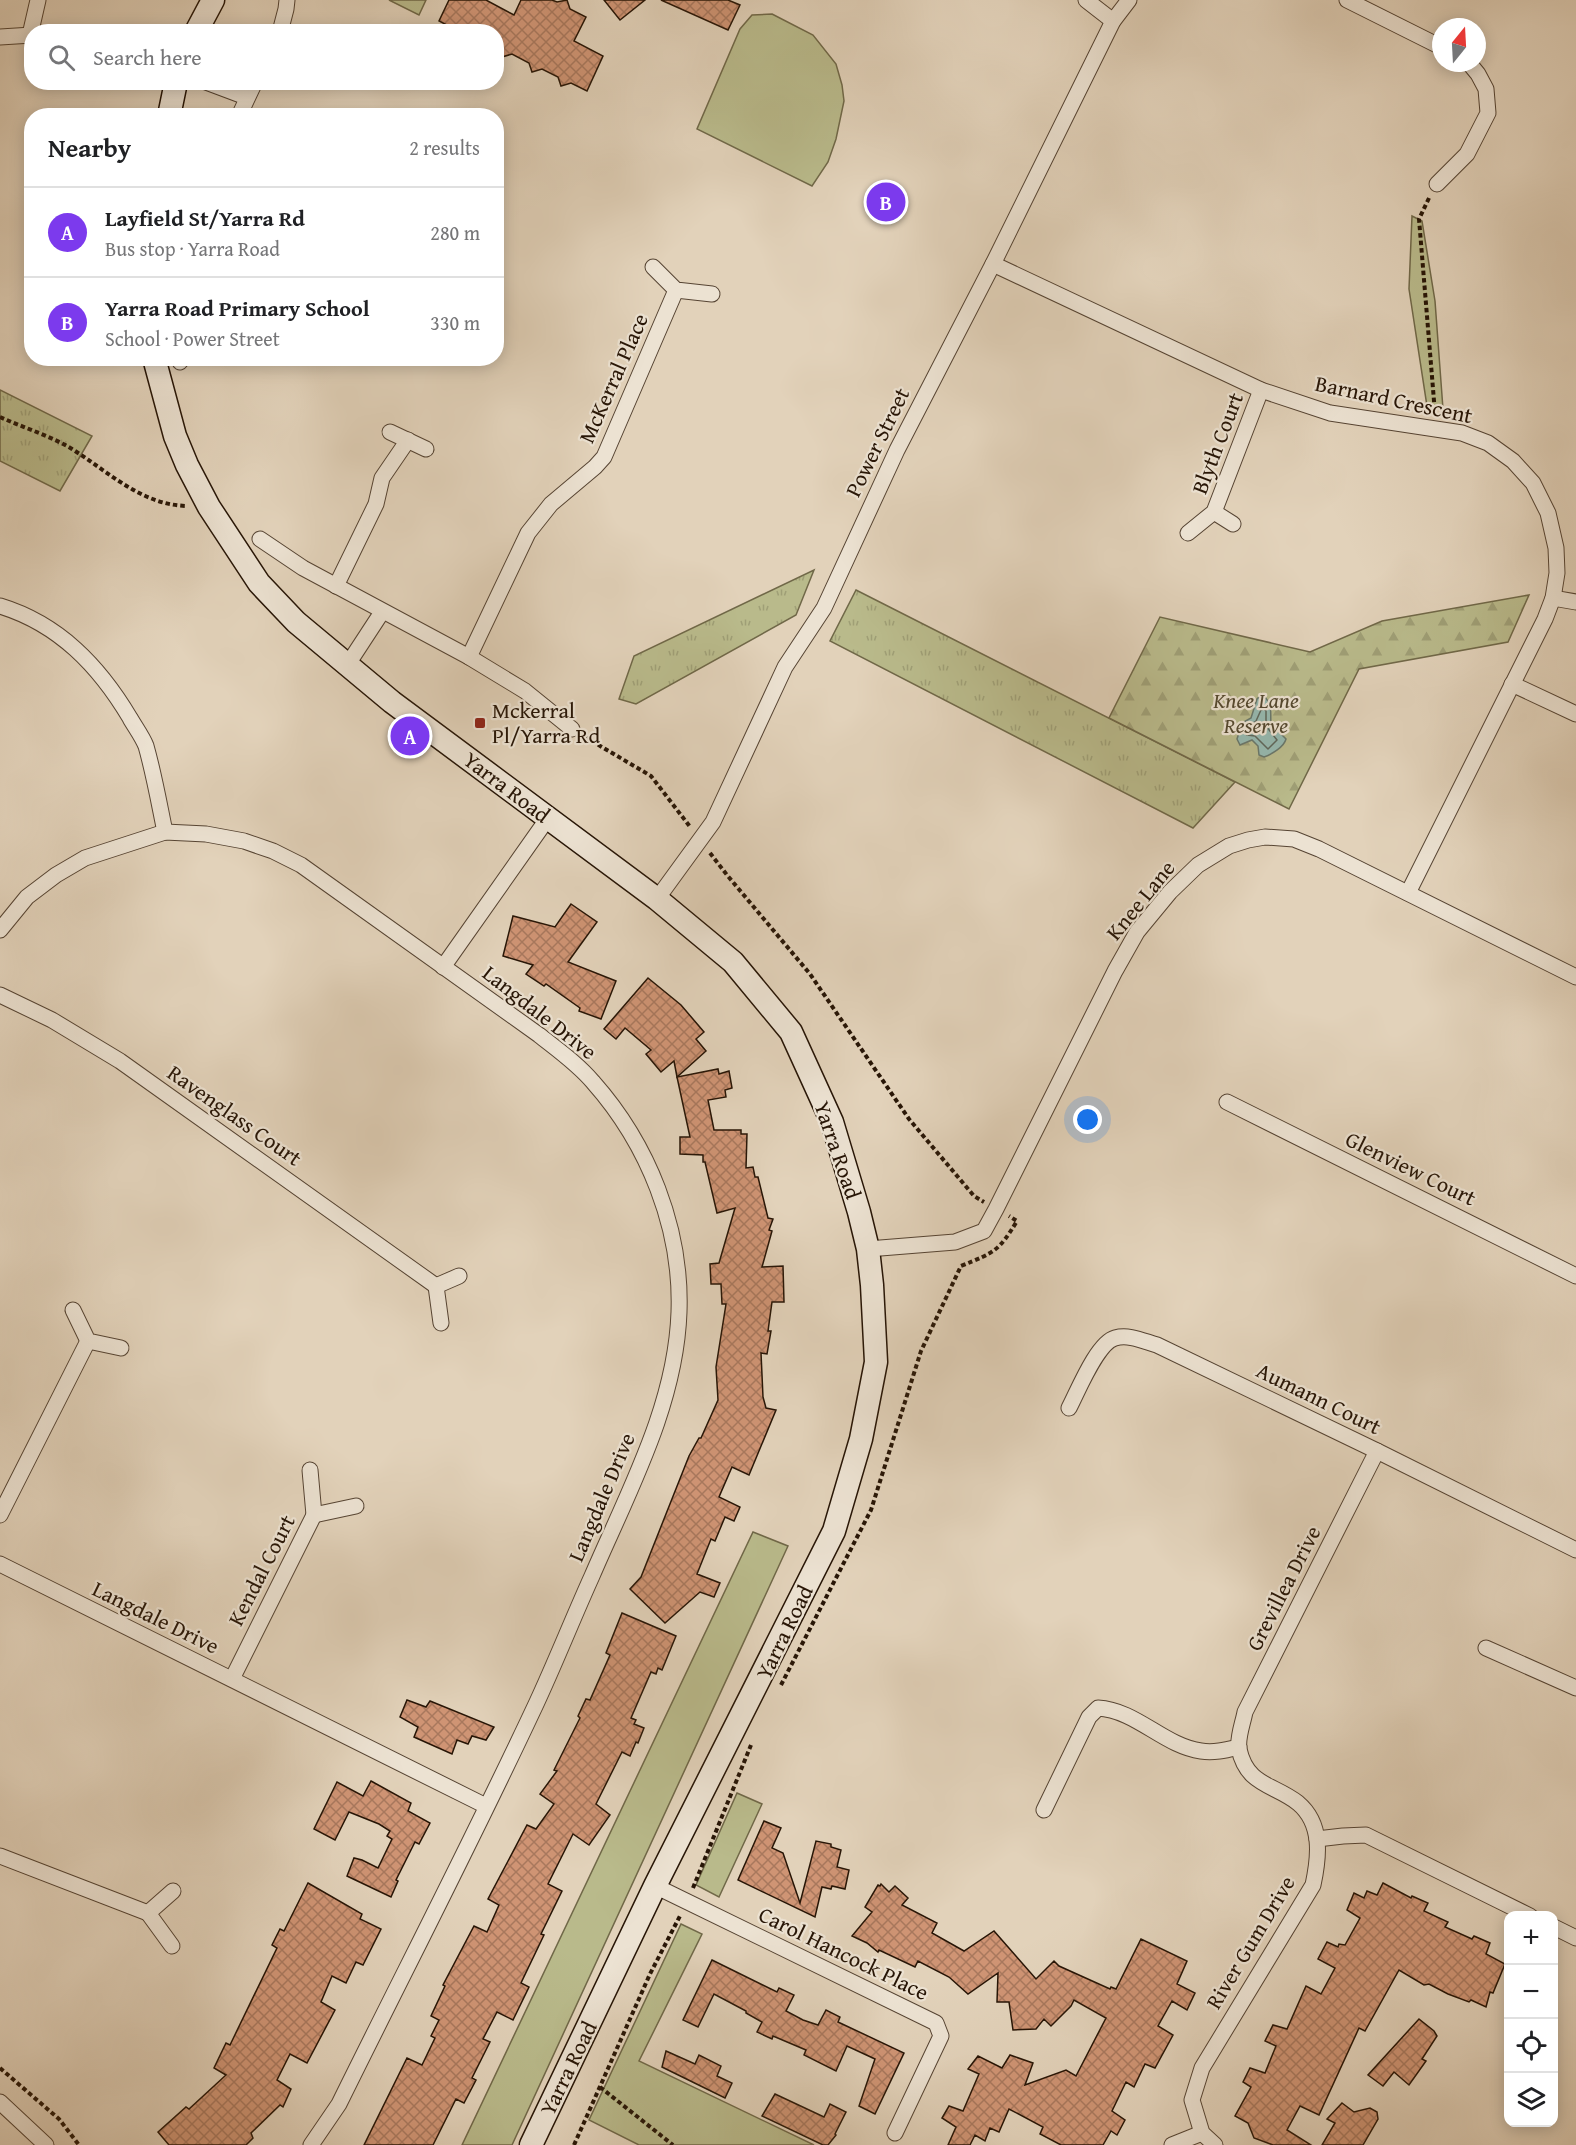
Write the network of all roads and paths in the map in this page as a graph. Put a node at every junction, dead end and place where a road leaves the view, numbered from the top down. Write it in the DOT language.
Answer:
graph roads {
  1 [pos="38,0"];
  2 [pos="199,0"];
  3 [pos="213,0"];
  4 [pos="287,0"];
  5 [pos="1086,0"];
  6 [pos="1129,0"];
  7 [pos="1347,0"];
  8 [pos="1113,21"];
  9 [pos="33,24"];
  10 [pos="192,24"];
  11 [pos="200,24"];
  12 [pos="282,24"];
  13 [pos="24,35"];
  14 [pos="0,37"];
  15 [pos="1432,42"];
  16 [pos="1476,72"];
  17 [pos="174,90"];
  18 [pos="227,90"];
  19 [pos="250,90"];
  20 [pos="246,97"];
  21 [pos="171,108"];
  22 [pos="242,108"];
  23 [pos="1437,184"];
  24 [pos="993,264"];
  25 [pos="653,267"];
  26 [pos="676,290"];
  27 [pos="712,294"];
  28 [pos="156,366"];
  29 [pos="1261,390"];
  30 [pos="0,417"];
  31 [pos="1437,428"];
  32 [pos="390,432"];
  33 [pos="408,440"];
  34 [pos="426,449"];
  35 [pos="209,507"];
  36 [pos="1214,512"];
  37 [pos="1233,525"];
  38 [pos="1188,533"];
  39 [pos="260,539"];
  40 [pos="336,586"];
  41 [pos="1553,598"];
  42 [pos="1576,602"];
  43 [pos="0,606"];
  44 [pos="382,612"];
  45 [pos="469,657"];
  46 [pos="348,664"];
  47 [pos="1512,684"];
  48 [pos="1576,714"];
  49 [pos="572,729"];
  50 [pos="548,818"];
  51 [pos="165,832"];
  52 [pos="700,839"];
  53 [pos="1408,893"];
  54 [pos="657,898"];
  55 [pos="0,930"];
  56 [pos="443,967"];
  57 [pos="1576,977"];
  58 [pos="0,995"];
  59 [pos="1227,1102"];
  60 [pos="996,1209"];
  61 [pos="868,1249"];
  62 [pos="1576,1275"];
  63 [pos="459,1276"];
  64 [pos="436,1286"];
  65 [pos="73,1310"];
  66 [pos="441,1323"];
  67 [pos="88,1341"];
  68 [pos="121,1348"];
  69 [pos="1069,1408"];
  70 [pos="1377,1451"];
  71 [pos="310,1470"];
  72 [pos="356,1506"];
  73 [pos="0,1515"];
  74 [pos="314,1515"];
  75 [pos="1576,1550"];
  76 [pos="0,1564"];
  77 [pos="1486,1647"];
  78 [pos="231,1679"];
  79 [pos="1576,1688"];
  80 [pos="776,1695"];
  81 [pos="754,1737"];
  82 [pos="1239,1747"];
  83 [pos="486,1806"];
  84 [pos="1044,1810"];
  85 [pos="1317,1839"];
  86 [pos="0,1856"];
  87 [pos="655,1886"];
  88 [pos="173,1891"];
  89 [pos="688,1901"];
  90 [pos="1520,1911"];
  91 [pos="148,1913"];
  92 [pos="1558,1929"];
  93 [pos="1576,1938"];
  94 [pos="172,1946"];
  95 [pos="0,2068"];
  96 [pos="600,2087"];
  97 [pos="0,2102"];
  98 [pos="895,2133"];
  99 [pos="1202,2133"];
  100 [pos="46,2145"];
  101 [pos="79,2145"];
  102 [pos="311,2145"];
  103 [pos="531,2145"];
  104 [pos="574,2145"];
  105 [pos="673,2145"];
  106 [pos="1172,2145"];
  107 [pos="1215,2145"];
  1 -- 9 [label="street"];
  2 -- 10 [label="main road"];
  3 -- 11 [label="main road"];
  4 -- 12 [label="street"];
  5 -- 8 [label="street"];
  6 -- 8 [label="street, Power Street"];
  7 -- 15 [label="street"];
  8 -- 24 [label="street, Power Street"];
  13 -- 14 [label="street"];
  16 -- 23 [label="street"];
  17 -- 21 [label="main road"];
  18 -- 20 [label="street"];
  19 -- 20 [label="street"];
  20 -- 22 [label="street"];
  23 -- 31 [label="path"];
  24 -- 29 [label="street, Barnard Crescent"];
  24 -- 52 [label="street, Power Street"];
  25 -- 26 [label="street"];
  26 -- 27 [label="street"];
  26 -- 45 [label="street, McKerral Place"];
  28 -- 35 [label="main road, Yarra Road"];
  29 -- 31 [label="street, Barnard Crescent"];
  29 -- 36 [label="street, Blyth Court"];
  30 -- 35 [label="path"];
  31 -- 41 [label="street, Barnard Crescent"];
  32 -- 33 [label="street"];
  33 -- 34 [label="street"];
  33 -- 40 [label="street"];
  35 -- 46 [label="main road, Yarra Road"];
  36 -- 37 [label="street, Blyth Court"];
  36 -- 38 [label="street, Blyth Court"];
  39 -- 40 [label="street"];
  40 -- 44 [label="street"];
  41 -- 42 [label="street"];
  41 -- 47 [label="street, Barnard Crescent"];
  43 -- 51 [label="street"];
  44 -- 45 [label="street"];
  44 -- 46 [label="street"];
  45 -- 49 [label="street"];
  46 -- 50 [label="main road, Yarra Road"];
  47 -- 48 [label="street"];
  47 -- 53 [label="street, Barnard Crescent"];
  49 -- 52 [label="path"];
  50 -- 54 [label="main road, Yarra Road"];
  50 -- 56 [label="street"];
  51 -- 55 [label="street, Langdale Drive"];
  51 -- 56 [label="street, Langdale Drive"];
  52 -- 54 [label="street, Power Street"];
  52 -- 60 [label="path"];
  53 -- 57 [label="street, Knee Lane"];
  53 -- 60 [label="street, Knee Lane"];
  54 -- 61 [label="main road, Yarra Road"];
  56 -- 83 [label="street, Langdale Drive"];
  58 -- 64 [label="street, Ravenglass Court"];
  59 -- 62 [label="street, Glenview Court"];
  60 -- 61 [label="street, Knee Lane"];
  60 -- 80 [label="path"];
  61 -- 87 [label="main road, Yarra Road"];
  63 -- 64 [label="street"];
  64 -- 66 [label="street"];
  65 -- 67 [label="street"];
  67 -- 68 [label="street"];
  67 -- 73 [label="street"];
  69 -- 70 [label="street, Aumann Court"];
  70 -- 75 [label="street, Aumann Court"];
  70 -- 82 [label="street, Grevillea Drive"];
  71 -- 74 [label="street, Kendal Court"];
  72 -- 74 [label="street, Kendal Court"];
  74 -- 78 [label="street, Kendal Court"];
  76 -- 78 [label="street, Langdale Drive"];
  77 -- 79 [label="street"];
  78 -- 83 [label="street, Langdale Drive"];
  81 -- 89 [label="path"];
  82 -- 84 [label="street"];
  82 -- 85 [label="street, River Gum Drive"];
  83 -- 102 [label="street, Langdale Drive"];
  85 -- 90 [label="street"];
  85 -- 99 [label="street, River Gum Drive"];
  86 -- 91 [label="street"];
  87 -- 89 [label="street, Carol Hancock Place"];
  87 -- 103 [label="main road, Yarra Road"];
  88 -- 91 [label="street"];
  89 -- 96 [label="path"];
  89 -- 98 [label="street, Carol Hancock Place"];
  91 -- 94 [label="street"];
  92 -- 93 [label="street"];
  95 -- 101 [label="path"];
  96 -- 104 [label="path"];
  96 -- 105 [label="path"];
  97 -- 100 [label="street"];
  99 -- 106 [label="street"];
  99 -- 107 [label="street"];
}
